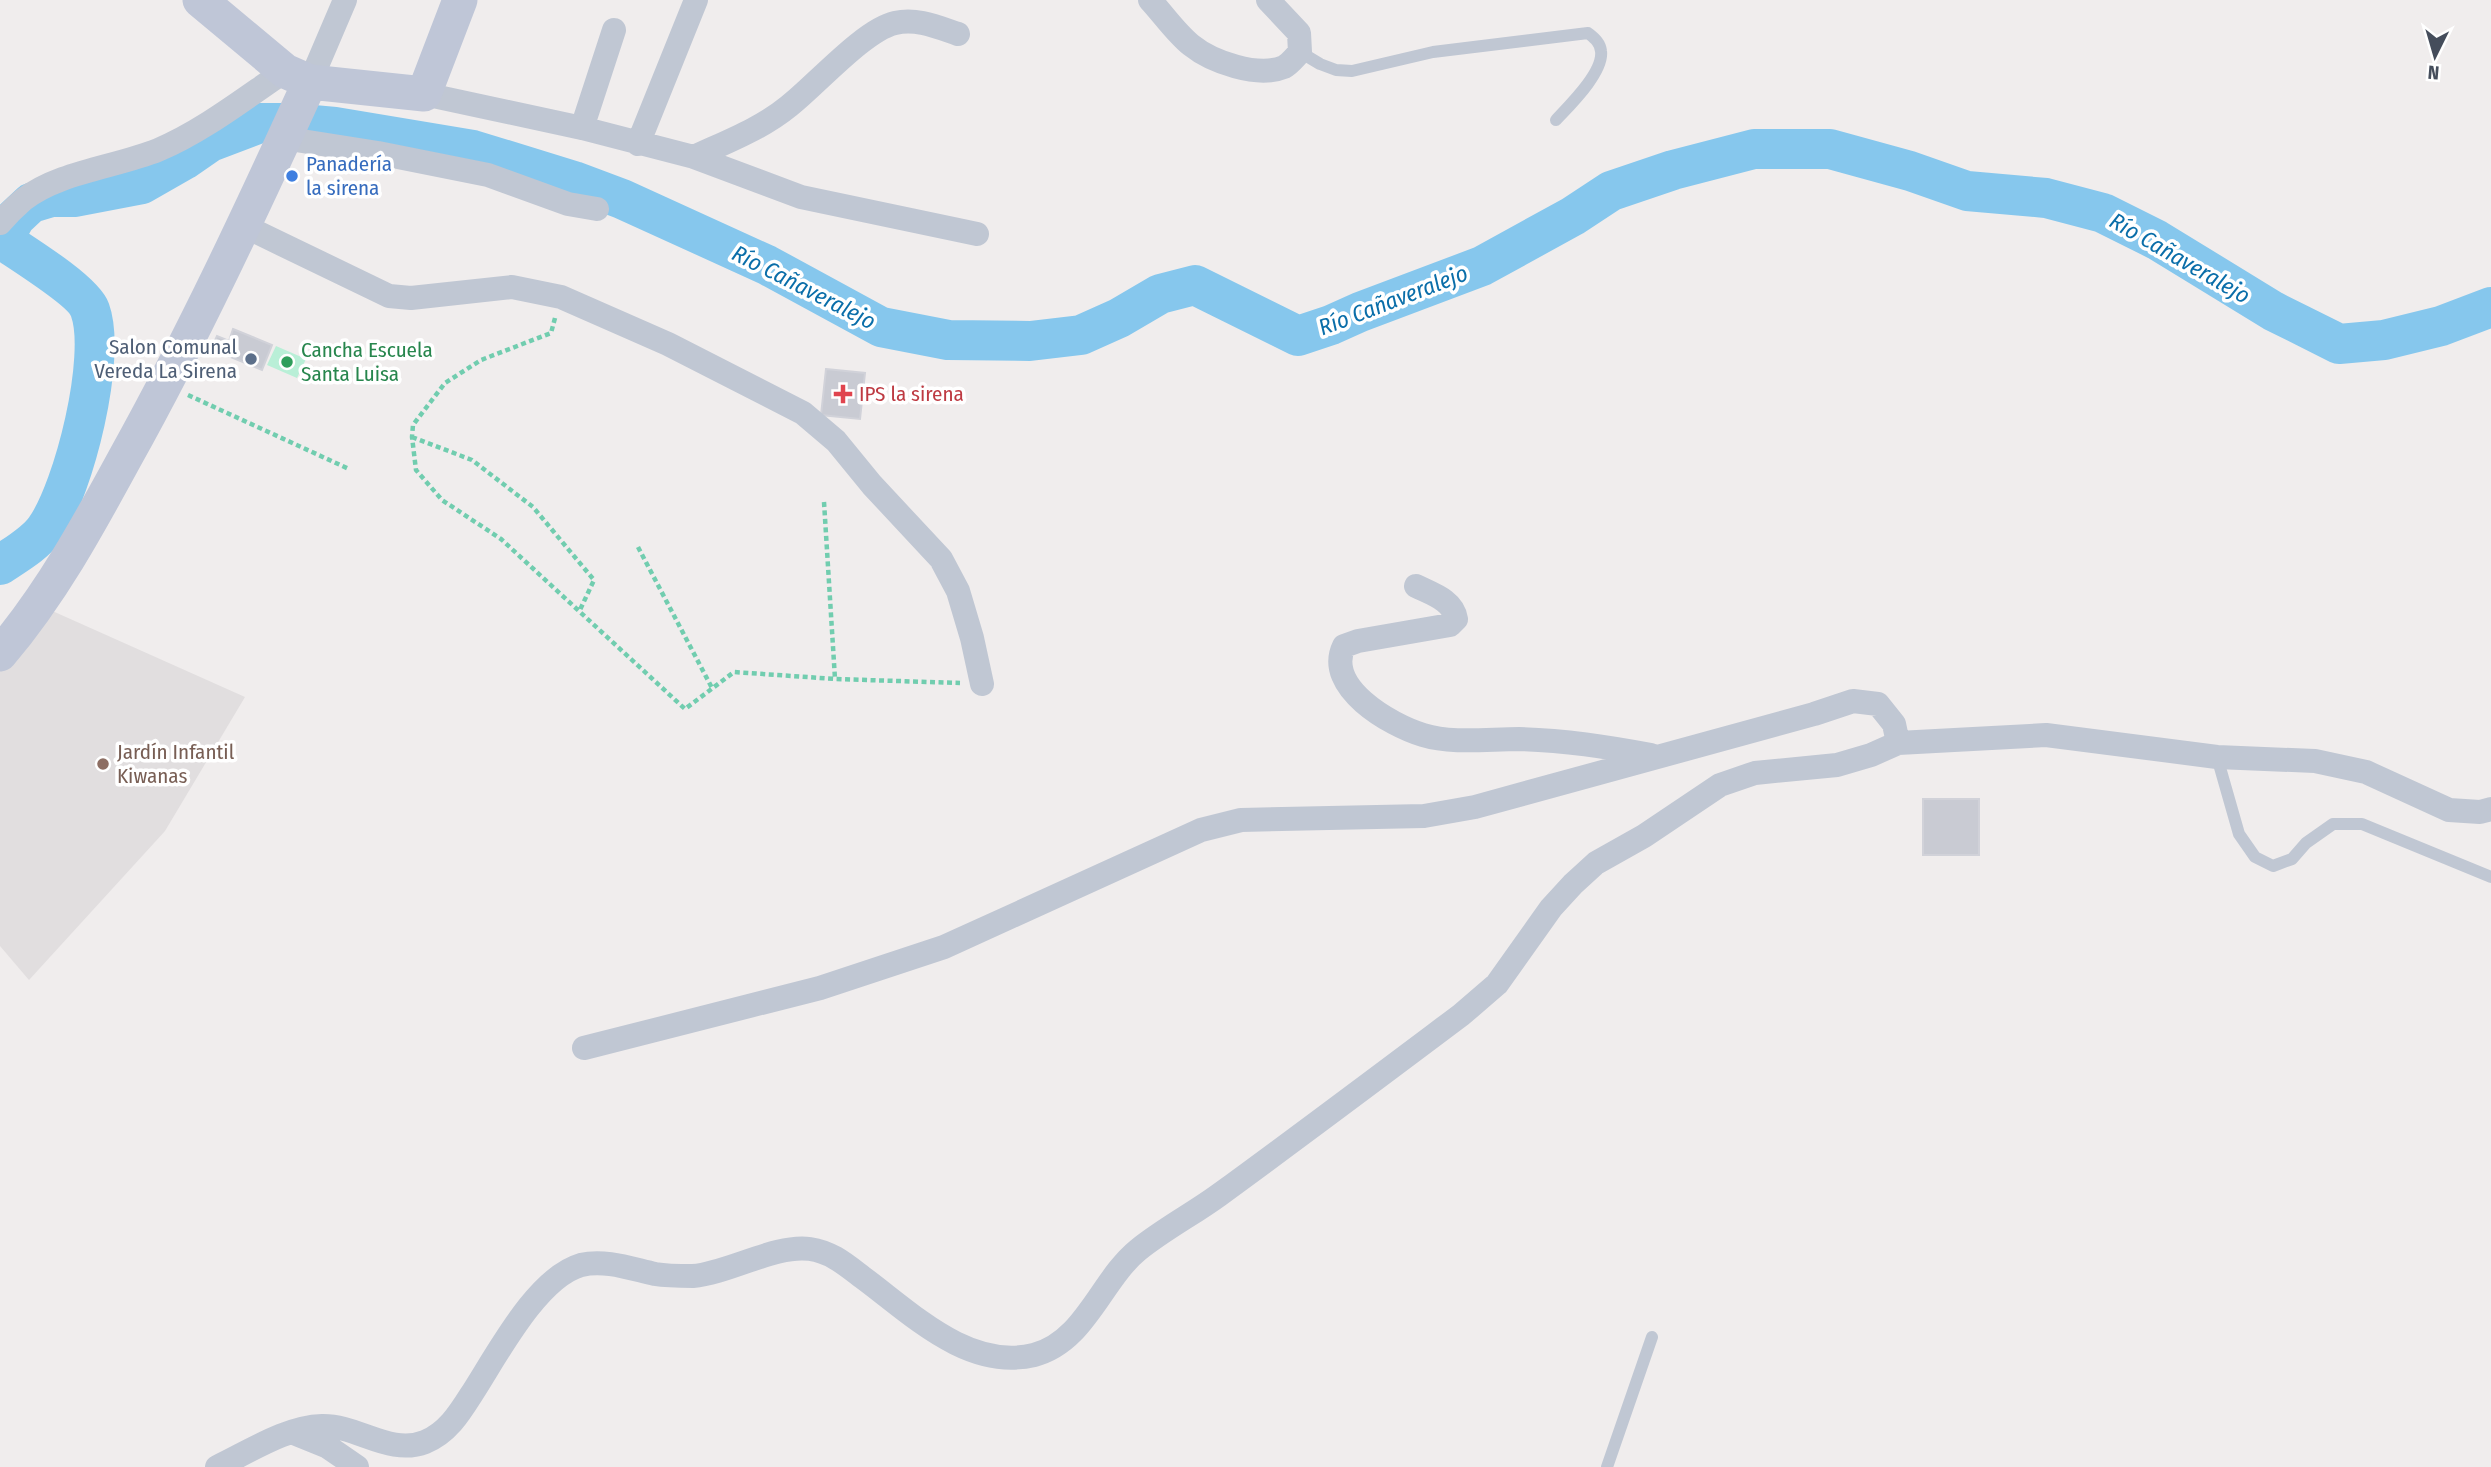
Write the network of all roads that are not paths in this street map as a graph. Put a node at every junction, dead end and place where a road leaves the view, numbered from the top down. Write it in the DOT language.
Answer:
graph roads {
  1 [pos="200,0"];
  2 [pos="345,0"];
  3 [pos="460,0"];
  4 [pos="696,0"];
  5 [pos="1150,0"];
  6 [pos="1268,0"];
  7 [pos="614,30"];
  8 [pos="958,34"];
  9 [pos="1300,52"];
  10 [pos="299,84"];
  11 [pos="424,94"];
  12 [pos="1556,120"];
  13 [pos="582,128"];
  14 [pos="281,144"];
  15 [pos="638,144"];
  16 [pos="694,157"];
  17 [pos="597,209"];
  18 [pos="0,223"];
  19 [pos="242,225"];
  20 [pos="977,234"];
  21 [pos="1416,586"];
  22 [pos="0,654"];
  23 [pos="982,684"];
  24 [pos="1898,743"];
  25 [pos="1655,756"];
  26 [pos="2217,757"];
  27 [pos="2491,809"];
  28 [pos="2491,877"];
  29 [pos="584,1048"];
  30 [pos="1652,1337"];
  31 [pos="291,1433"];
  32 [pos="218,1467"];
  33 [pos="357,1467"];
  34 [pos="1606,1467"];
  1 -- 10 [label="street"];
  2 -- 10 [label="street"];
  3 -- 11 [label="street"];
  4 -- 15 [label="street"];
  5 -- 9 [label="street"];
  6 -- 9 [label="street"];
  7 -- 13 [label="street"];
  8 -- 16 [label="street"];
  9 -- 12 [label="lane"];
  10 -- 11 [label="street"];
  10 -- 14 [label="street"];
  10 -- 18 [label="street"];
  11 -- 13 [label="street"];
  13 -- 15 [label="street"];
  14 -- 17 [label="street"];
  14 -- 19 [label="street"];
  15 -- 16 [label="street"];
  16 -- 20 [label="street"];
  19 -- 22 [label="street"];
  19 -- 23 [label="street"];
  21 -- 25 [label="street"];
  24 -- 25 [label="street"];
  24 -- 26 [label="street"];
  24 -- 31 [label="street"];
  25 -- 29 [label="street"];
  26 -- 27 [label="street"];
  26 -- 28 [label="lane"];
  30 -- 34 [label="lane"];
  31 -- 32 [label="street"];
  31 -- 33 [label="street"];
}
